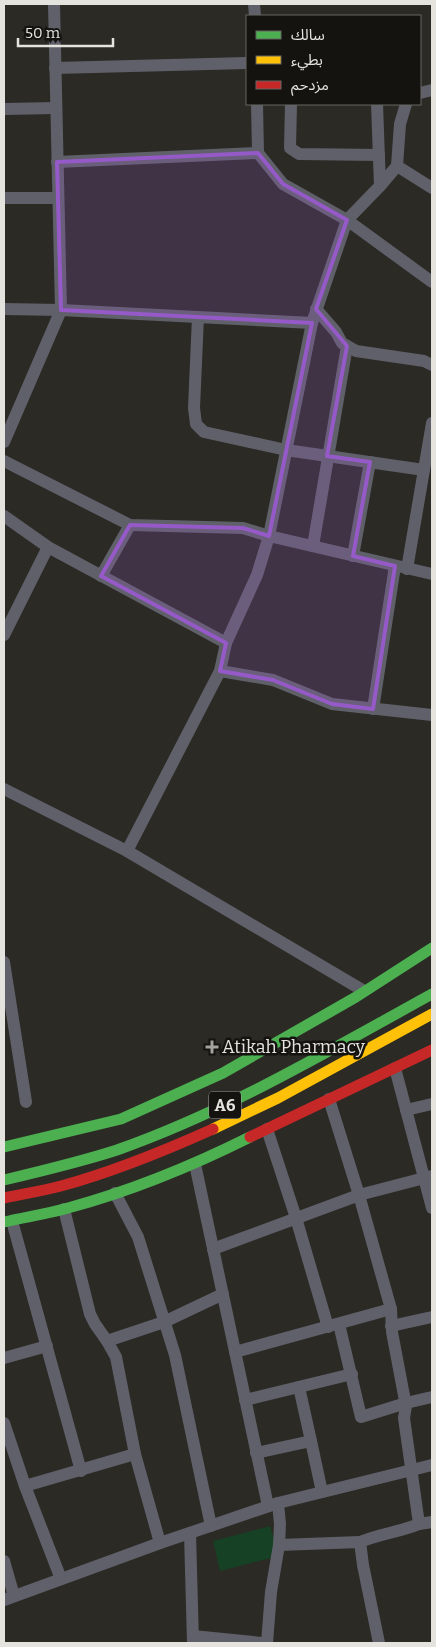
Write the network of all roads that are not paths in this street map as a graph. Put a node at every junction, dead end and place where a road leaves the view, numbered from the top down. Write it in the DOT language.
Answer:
graph roads {
  1 [pos="54,4"];
  2 [pos="246,63"];
  3 [pos="55,68"];
  4 [pos="257,105"];
  5 [pos="291,105"];
  6 [pos="377,105"];
  7 [pos="406,105"];
  8 [pos="56,108"];
  9 [pos="4,109"];
  10 [pos="258,153"];
  11 [pos="379,155"];
  12 [pos="57,162"];
  13 [pos="397,166"];
  14 [pos="380,186"];
  15 [pos="432,188"];
  16 [pos="4,198"];
  17 [pos="57,198"];
  18 [pos="347,220"];
  19 [pos="432,282"];
  20 [pos="4,309"];
  21 [pos="316,309"];
  22 [pos="61,310"];
  23 [pos="198,317"];
  24 [pos="312,323"];
  25 [pos="347,346"];
  26 [pos="432,365"];
  27 [pos="432,423"];
  28 [pos="4,442"];
  29 [pos="286,450"];
  30 [pos="327,456"];
  31 [pos="4,461"];
  32 [pos="370,462"];
  33 [pos="424,470"];
  34 [pos="4,516"];
  35 [pos="130,525"];
  36 [pos="269,536"];
  37 [pos="312,546"];
  38 [pos="48,547"];
  39 [pos="353,556"];
  40 [pos="401,567"];
  41 [pos="432,574"];
  42 [pos="101,576"];
  43 [pos="4,635"];
  44 [pos="226,643"];
  45 [pos="220,671"];
  46 [pos="373,709"];
  47 [pos="432,715"];
  48 [pos="4,789"];
  49 [pos="127,851"];
  50 [pos="432,948"];
  51 [pos="4,962"];
  52 [pos="364,991"];
  53 [pos="432,994"];
  54 [pos="7,1005"];
  55 [pos="432,1014"];
  56 [pos="432,1050"];
  57 [pos="395,1068"];
  58 [pos="329,1099"];
  59 [pos="26,1102"];
  60 [pos="432,1104"];
  61 [pos="406,1110"];
  62 [pos="267,1129"];
  63 [pos="4,1147"];
  64 [pos="195,1164"];
  65 [pos="428,1177"];
  66 [pos="4,1180"];
  67 [pos="115,1194"];
  68 [pos="359,1195"];
  69 [pos="4,1198"];
  70 [pos="432,1208"];
  71 [pos="64,1209"];
  72 [pos="296,1218"];
  73 [pos="8,1222"];
  74 [pos="213,1249"];
  75 [pos="223,1294"];
  76 [pos="391,1309"];
  77 [pos="432,1317"];
  78 [pos="164,1322"];
  79 [pos="333,1326"];
  80 [pos="392,1326"];
  81 [pos="107,1341"];
  82 [pos="47,1346"];
  83 [pos="235,1352"];
  84 [pos="4,1358"];
  85 [pos="352,1374"];
  86 [pos="299,1387"];
  87 [pos="432,1396"];
  88 [pos="245,1400"];
  89 [pos="406,1403"];
  90 [pos="4,1423"];
  91 [pos="311,1441"];
  92 [pos="256,1453"];
  93 [pos="135,1454"];
  94 [pos="432,1465"];
  95 [pos="412,1470"];
  96 [pos="81,1471"];
  97 [pos="25,1486"];
  98 [pos="322,1492"];
  99 [pos="273,1505"];
  100 [pos="432,1522"];
  101 [pos="419,1524"];
  102 [pos="211,1526"];
  103 [pos="190,1533"];
  104 [pos="360,1542"];
  105 [pos="160,1543"];
  106 [pos="279,1546"];
  107 [pos="4,1560"];
  108 [pos="61,1579"];
  109 [pos="9,1598"];
  110 [pos="193,1639"];
  111 [pos="262,1643"];
  112 [pos="267,1643"];
  113 [pos="379,1643"];
  1 -- 3 [label="street"];
  2 -- 3 [label="street"];
  3 -- 8 [label="street"];
  4 -- 10 [label="street"];
  5 -- 11 [label="street"];
  6 -- 11 [label="street"];
  7 -- 13 [label="street"];
  8 -- 9 [label="street"];
  8 -- 12 [label="street"];
  10 -- 12 [label="street"];
  10 -- 18 [label="street"];
  11 -- 14 [label="street"];
  12 -- 17 [label="street"];
  13 -- 14 [label="street"];
  13 -- 15 [label="street"];
  14 -- 18 [label="street"];
  16 -- 17 [label="street"];
  17 -- 22 [label="street"];
  18 -- 19 [label="street"];
  18 -- 21 [label="street"];
  20 -- 22 [label="street"];
  21 -- 24 [label="street"];
  21 -- 25 [label="street"];
  22 -- 23 [label="street"];
  22 -- 28 [label="street"];
  23 -- 24 [label="street"];
  23 -- 29 [label="street"];
  24 -- 29 [label="street"];
  25 -- 26 [label="street"];
  25 -- 30 [label="street"];
  27 -- 33 [label="street"];
  29 -- 30 [label="street"];
  29 -- 36 [label="street"];
  30 -- 32 [label="street"];
  30 -- 37 [label="street"];
  31 -- 35 [label="street"];
  32 -- 33 [label="street"];
  32 -- 39 [label="street"];
  33 -- 40 [label="street"];
  34 -- 38 [label="street"];
  35 -- 36 [label="street"];
  35 -- 42 [label="street"];
  36 -- 37 [label="street"];
  36 -- 44 [label="street"];
  37 -- 39 [label="street"];
  38 -- 42 [label="street"];
  38 -- 43 [label="street"];
  39 -- 40 [label="street"];
  40 -- 41 [label="street"];
  40 -- 46 [label="street"];
  42 -- 44 [label="street"];
  44 -- 45 [label="street"];
  45 -- 46 [label="street"];
  45 -- 49 [label="street"];
  46 -- 47 [label="street"];
  48 -- 49 [label="street"];
  49 -- 52 [label="street"];
  50 -- 52 [label="main road"];
  51 -- 54 [label="street"];
  52 -- 63 [label="main road"];
  53 -- 66 [label="main road, A6"];
  54 -- 59 [label="street"];
  55 -- 69 [label="main road, A6"];
  56 -- 57 [label="main road"];
  57 -- 58 [label="main road"];
  57 -- 61 [label="street"];
  58 -- 62 [label="main road"];
  58 -- 68 [label="street"];
  60 -- 61 [label="street"];
  61 -- 65 [label="street"];
  62 -- 64 [label="main road"];
  62 -- 72 [label="street"];
  64 -- 67 [label="main road"];
  64 -- 74 [label="street"];
  65 -- 68 [label="street"];
  65 -- 70 [label="street"];
  67 -- 71 [label="main road"];
  67 -- 78 [label="street"];
  68 -- 72 [label="street"];
  68 -- 76 [label="street"];
  71 -- 73 [label="main road"];
  71 -- 81 [label="street"];
  72 -- 74 [label="street"];
  72 -- 79 [label="street"];
  73 -- 82 [label="street"];
  74 -- 75 [label="street"];
  75 -- 78 [label="street"];
  75 -- 83 [label="street"];
  76 -- 79 [label="street"];
  76 -- 80 [label="street"];
  77 -- 80 [label="street"];
  78 -- 81 [label="street"];
  78 -- 102 [label="street"];
  79 -- 83 [label="street"];
  79 -- 85 [label="street"];
  80 -- 89 [label="street"];
  81 -- 93 [label="street"];
  82 -- 84 [label="street"];
  82 -- 96 [label="street"];
  83 -- 88 [label="street"];
  85 -- 86 [label="street"];
  85 -- 89 [label="street"];
  86 -- 88 [label="street"];
  86 -- 91 [label="street"];
  87 -- 89 [label="street"];
  88 -- 92 [label="street"];
  89 -- 95 [label="street"];
  90 -- 97 [label="street"];
  91 -- 92 [label="street"];
  91 -- 98 [label="street"];
  92 -- 99 [label="street"];
  93 -- 96 [label="street"];
  93 -- 105 [label="street"];
  94 -- 95 [label="street"];
  95 -- 98 [label="street"];
  95 -- 101 [label="street"];
  96 -- 97 [label="street"];
  97 -- 108 [label="street"];
  98 -- 99 [label="street"];
  99 -- 102 [label="street"];
  99 -- 106 [label="street"];
  100 -- 101 [label="street"];
  101 -- 104 [label="street"];
  102 -- 103 [label="street"];
  103 -- 105 [label="street"];
  103 -- 110 [label="street"];
  104 -- 106 [label="street"];
  104 -- 113 [label="street"];
  105 -- 108 [label="street"];
  106 -- 112 [label="street"];
  107 -- 109 [label="street"];
  108 -- 109 [label="street"];
  110 -- 111 [label="street"];
}
